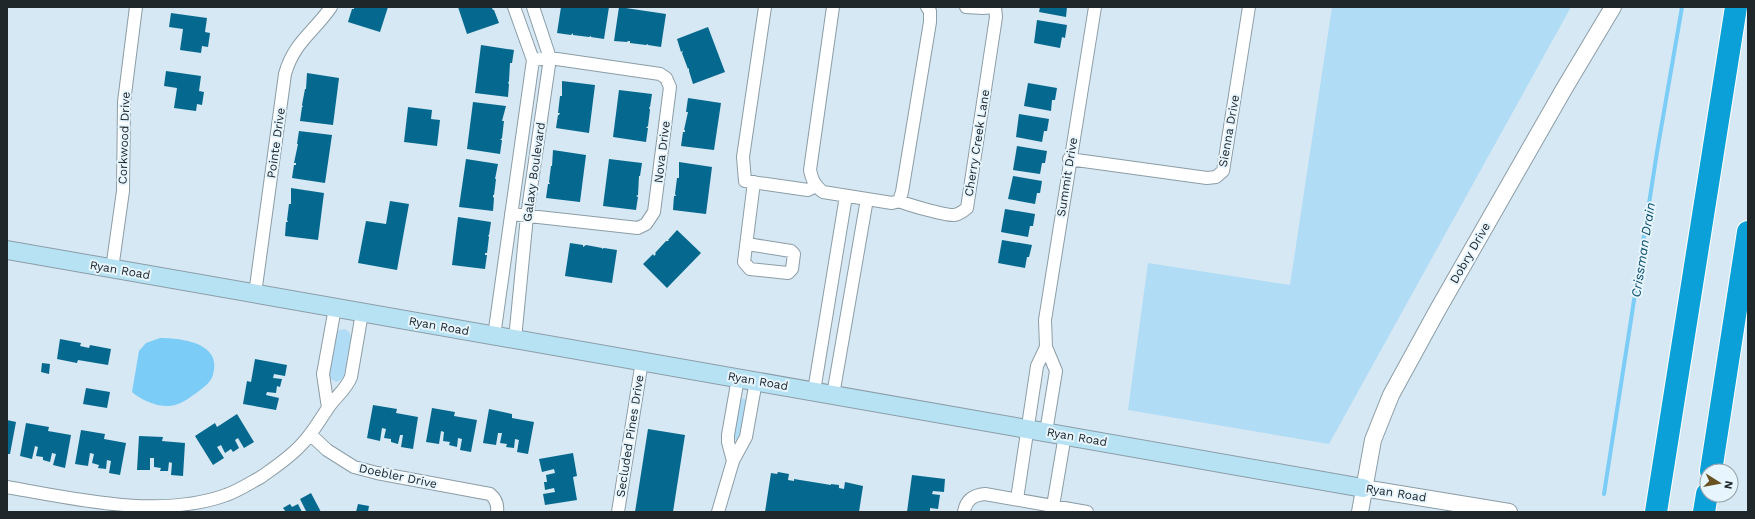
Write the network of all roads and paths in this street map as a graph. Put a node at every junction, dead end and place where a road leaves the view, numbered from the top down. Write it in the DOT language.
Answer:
graph roads {
  1 [pos="136,7"];
  2 [pos="331,7"];
  3 [pos="514,7"];
  4 [pos="533,7"];
  5 [pos="765,7"];
  6 [pos="833,7"];
  7 [pos="927,7"];
  8 [pos="966,7"];
  9 [pos="994,7"];
  10 [pos="1095,7"];
  11 [pos="1249,7"];
  12 [pos="1613,7"];
  13 [pos="1736,7"];
  14 [pos="550,58"];
  15 [pos="533,60"];
  16 [pos="1069,159"];
  17 [pos="754,182"];
  18 [pos="816,186"];
  19 [pos="846,196"];
  20 [pos="867,199"];
  21 [pos="899,200"];
  22 [pos="511,214"];
  23 [pos="528,216"];
  24 [pos="1748,232"];
  25 [pos="747,244"];
  26 [pos="7,250"];
  27 [pos="112,269"];
  28 [pos="255,294"];
  29 [pos="335,308"];
  30 [pos="362,312"];
  31 [pos="494,336"];
  32 [pos="515,339"];
  33 [pos="1046,347"];
  34 [pos="642,361"];
  35 [pos="738,378"];
  36 [pos="756,381"];
  37 [pos="814,392"];
  38 [pos="833,395"];
  39 [pos="328,408"];
  40 [pos="1028,428"];
  41 [pos="1046,432"];
  42 [pos="311,435"];
  43 [pos="1065,435"];
  44 [pos="733,461"];
  45 [pos="1712,463"];
  46 [pos="7,487"];
  47 [pos="1363,488"];
  48 [pos="1017,500"];
  49 [pos="1053,506"];
  50 [pos="1657,508"];
  51 [pos="497,512"];
  52 [pos="618,512"];
  53 [pos="718,512"];
  54 [pos="964,512"];
  55 [pos="1087,512"];
  56 [pos="1360,512"];
  57 [pos="1509,512"];
  1 -- 27 [label="street, Corkwood Drive"];
  2 -- 28 [label="street, Pointe Drive"];
  3 -- 15 [label="street, Galaxy Boulevard"];
  4 -- 14 [label="street, Galaxy Boulevard"];
  5 -- 17 [label="street"];
  6 -- 18 [label="street"];
  7 -- 21 [label="street"];
  8 -- 9 [label="street"];
  9 -- 21 [label="street, Cherry Creek Lane"];
  10 -- 16 [label="street, Summit Drive"];
  11 -- 16 [label="street, Sienna Drive"];
  12 -- 47 [label="street, Dobry Drive"];
  13 -- 50 [label="highway"];
  14 -- 15 [label="street, Nova Drive"];
  14 -- 23 [label="street, Galaxy Boulevard"];
  14 -- 23 [label="street, Nova Drive"];
  15 -- 22 [label="street, Galaxy Boulevard"];
  16 -- 33 [label="street, Summit Drive"];
  17 -- 18 [label="street"];
  17 -- 25 [label="street"];
  18 -- 19 [label="street, Cherry Creek Lane"];
  19 -- 20 [label="street, Cherry Creek Lane"];
  19 -- 37 [label="street"];
  20 -- 21 [label="street, Cherry Creek Lane"];
  20 -- 38 [label="street"];
  22 -- 23 [label="street, Nova Drive"];
  22 -- 31 [label="street, Galaxy Boulevard"];
  23 -- 32 [label="street, Galaxy Boulevard"];
  24 -- 45 [label="highway"];
  26 -- 27 [label="main road, Ryan Road"];
  27 -- 28 [label="main road, Ryan Road"];
  28 -- 29 [label="main road, Ryan Road"];
  29 -- 30 [label="main road, Ryan Road"];
  29 -- 39 [label="street"];
  30 -- 31 [label="main road, Ryan Road"];
  30 -- 39 [label="street"];
  31 -- 32 [label="main road, Ryan Road"];
  32 -- 34 [label="main road, Ryan Road"];
  33 -- 40 [label="street, Summit Drive"];
  33 -- 41 [label="street, Summit Drive"];
  34 -- 35 [label="main road, Ryan Road"];
  34 -- 52 [label="street, Secluded Pines Drive"];
  35 -- 36 [label="main road, Ryan Road"];
  35 -- 44 [label="street"];
  36 -- 37 [label="main road, Ryan Road"];
  36 -- 44 [label="street"];
  37 -- 38 [label="main road, Ryan Road"];
  38 -- 40 [label="main road, Ryan Road"];
  39 -- 42 [label="street"];
  40 -- 41 [label="main road, Ryan Road"];
  40 -- 48 [label="street, Summit Drive"];
  41 -- 43 [label="main road, Ryan Road"];
  42 -- 46 [label="street"];
  42 -- 51 [label="street, Doebler Drive"];
  43 -- 47 [label="main road, Ryan Road"];
  43 -- 49 [label="street"];
  44 -- 53 [label="street"];
  47 -- 56 [label="street, Dobry Drive"];
  47 -- 57 [label="street, Ryan Road"];
  48 -- 49 [label="street"];
  48 -- 54 [label="street"];
  49 -- 55 [label="street"];
}
